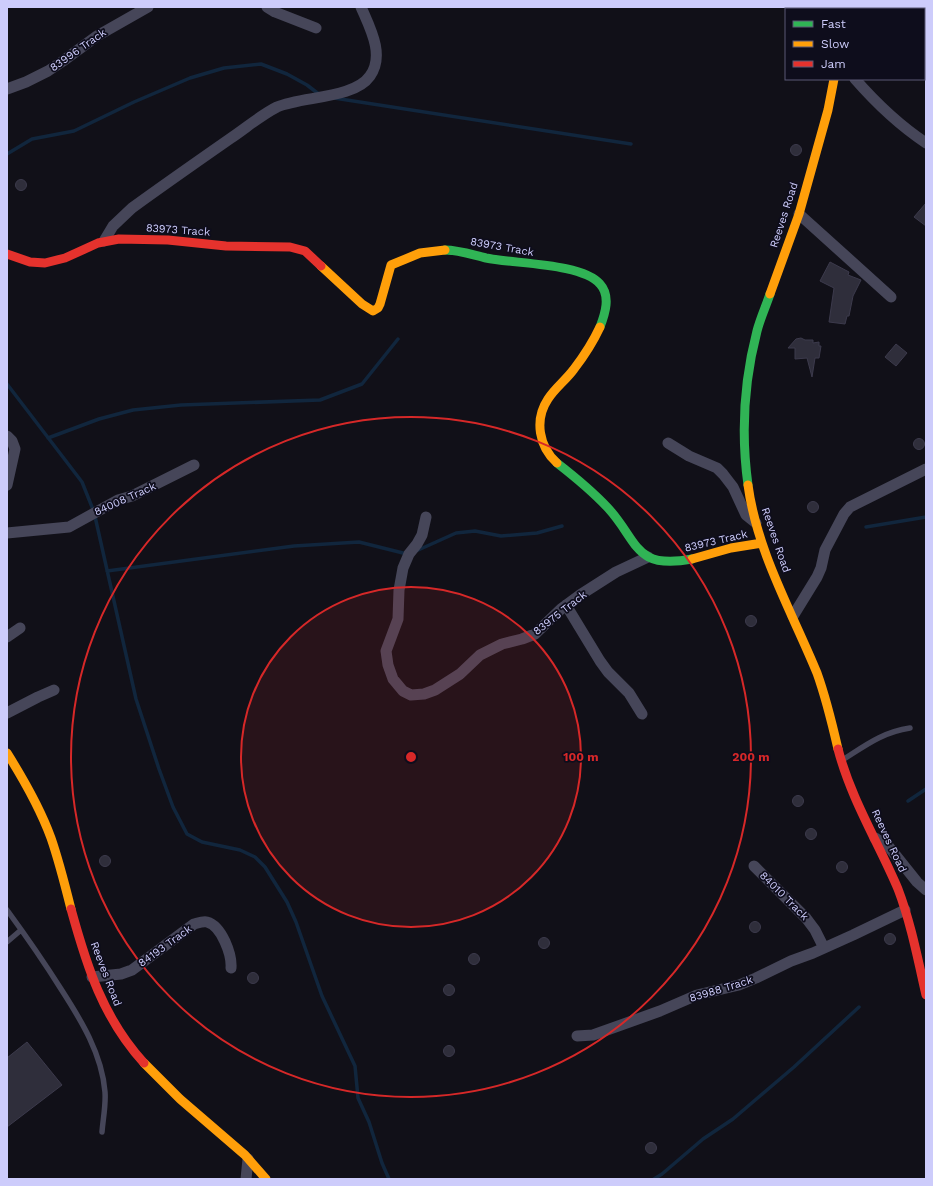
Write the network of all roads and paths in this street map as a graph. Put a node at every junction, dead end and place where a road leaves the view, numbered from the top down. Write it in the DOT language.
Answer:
graph roads {
  1 [pos="148,7"];
  2 [pos="267,7"];
  3 [pos="361,7"];
  4 [pos="128,12"];
  5 [pos="316,28"];
  6 [pos="834,80"];
  7 [pos="856,80"];
  8 [pos="7,90"];
  9 [pos="926,142"];
  10 [pos="799,214"];
  11 [pos="104,241"];
  12 [pos="7,254"];
  13 [pos="891,297"];
  14 [pos="7,436"];
  15 [pos="668,443"];
  16 [pos="194,466"];
  17 [pos="926,469"];
  18 [pos="7,485"];
  19 [pos="426,517"];
  20 [pos="756,523"];
  21 [pos="7,533"];
  22 [pos="762,543"];
  23 [pos="648,557"];
  24 [pos="566,605"];
  25 [pos="793,616"];
  26 [pos="20,628"];
  27 [pos="7,638"];
  28 [pos="54,690"];
  29 [pos="7,713"];
  30 [pos="642,714"];
  31 [pos="910,728"];
  32 [pos="7,753"];
  33 [pos="842,760"];
  34 [pos="875,838"];
  35 [pos="754,866"];
  36 [pos="922,882"];
  37 [pos="926,890"];
  38 [pos="7,910"];
  39 [pos="905,910"];
  40 [pos="21,930"];
  41 [pos="7,942"];
  42 [pos="824,948"];
  43 [pos="231,968"];
  44 [pos="92,977"];
  45 [pos="926,995"];
  46 [pos="577,1036"];
  47 [pos="102,1132"];
  48 [pos="248,1159"];
  49 [pos="246,1179"];
  50 [pos="266,1179"];
  1 -- 4 [label="street, 83996 Track"];
  2 -- 5 [label="street"];
  3 -- 11 [label="street"];
  4 -- 8 [label="street, 83996 Track"];
  6 -- 10 [label="street, Reeves Road"];
  7 -- 9 [label="street"];
  10 -- 13 [label="street"];
  10 -- 20 [label="street, Reeves Road"];
  11 -- 12 [label="street, 83973 Track"];
  11 -- 23 [label="street, 83973 Track"];
  14 -- 18 [label="street"];
  15 -- 20 [label="street"];
  16 -- 21 [label="street, 84008 Track"];
  17 -- 25 [label="street"];
  19 -- 24 [label="street, 83975 Track"];
  20 -- 22 [label="street, Reeves Road"];
  22 -- 23 [label="street, 83973 Track"];
  22 -- 25 [label="street, Reeves Road"];
  23 -- 24 [label="street, 83975 Track"];
  24 -- 30 [label="street"];
  25 -- 33 [label="street, Reeves Road"];
  26 -- 27 [label="street"];
  28 -- 29 [label="street"];
  31 -- 33 [label="lane"];
  32 -- 44 [label="street, Reeves Road"];
  33 -- 34 [label="street, Reeves Road"];
  34 -- 36 [label="street"];
  34 -- 39 [label="street, Reeves Road"];
  35 -- 42 [label="street, 84010 Track"];
  36 -- 37 [label="street"];
  38 -- 40 [label="lane"];
  39 -- 42 [label="street, 83988 Track"];
  39 -- 45 [label="street, Reeves Road"];
  40 -- 41 [label="lane"];
  40 -- 47 [label="lane"];
  42 -- 46 [label="street, 83988 Track"];
  43 -- 44 [label="street, 84193 Track"];
  44 -- 48 [label="street, Reeves Road"];
  48 -- 49 [label="street"];
  48 -- 50 [label="street, Reeves Road"];
}
